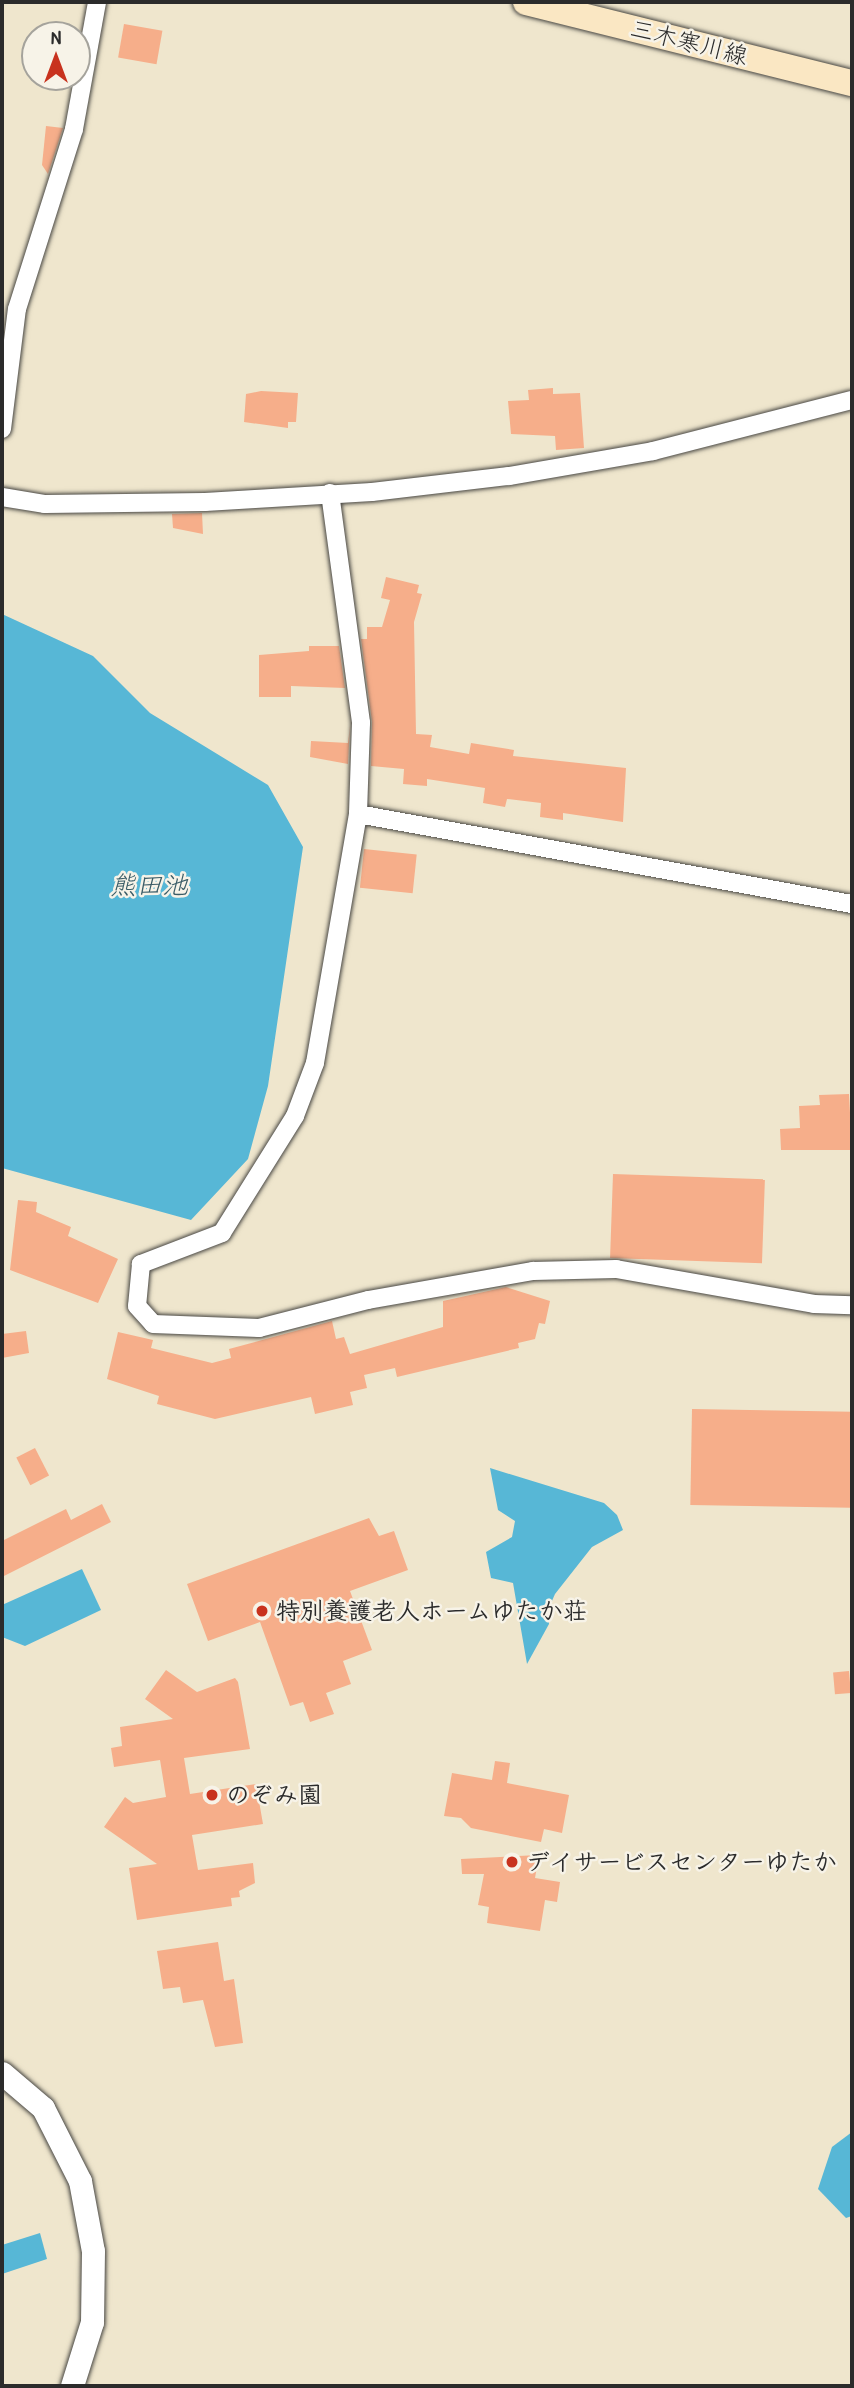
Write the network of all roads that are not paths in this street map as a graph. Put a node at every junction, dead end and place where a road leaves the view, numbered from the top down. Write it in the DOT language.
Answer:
graph roads {
  1 [pos="97,2"];
  2 [pos="526,2"];
  3 [pos="852,83"];
  4 [pos="852,400"];
  5 [pos="2,429"];
  6 [pos="330,493"];
  7 [pos="2,497"];
  8 [pos="358,814"];
  9 [pos="852,904"];
  10 [pos="852,1305"];
  11 [pos="2,2073"];
  12 [pos="72,2386"];
  1 -- 5 [label="street"];
  2 -- 3 [label="main road, 三木寒川線"];
  4 -- 6 [label="street"];
  6 -- 7 [label="street"];
  6 -- 8 [label="street"];
  8 -- 9 [label="street"];
  8 -- 10 [label="street"];
  11 -- 12 [label="street"];
}
